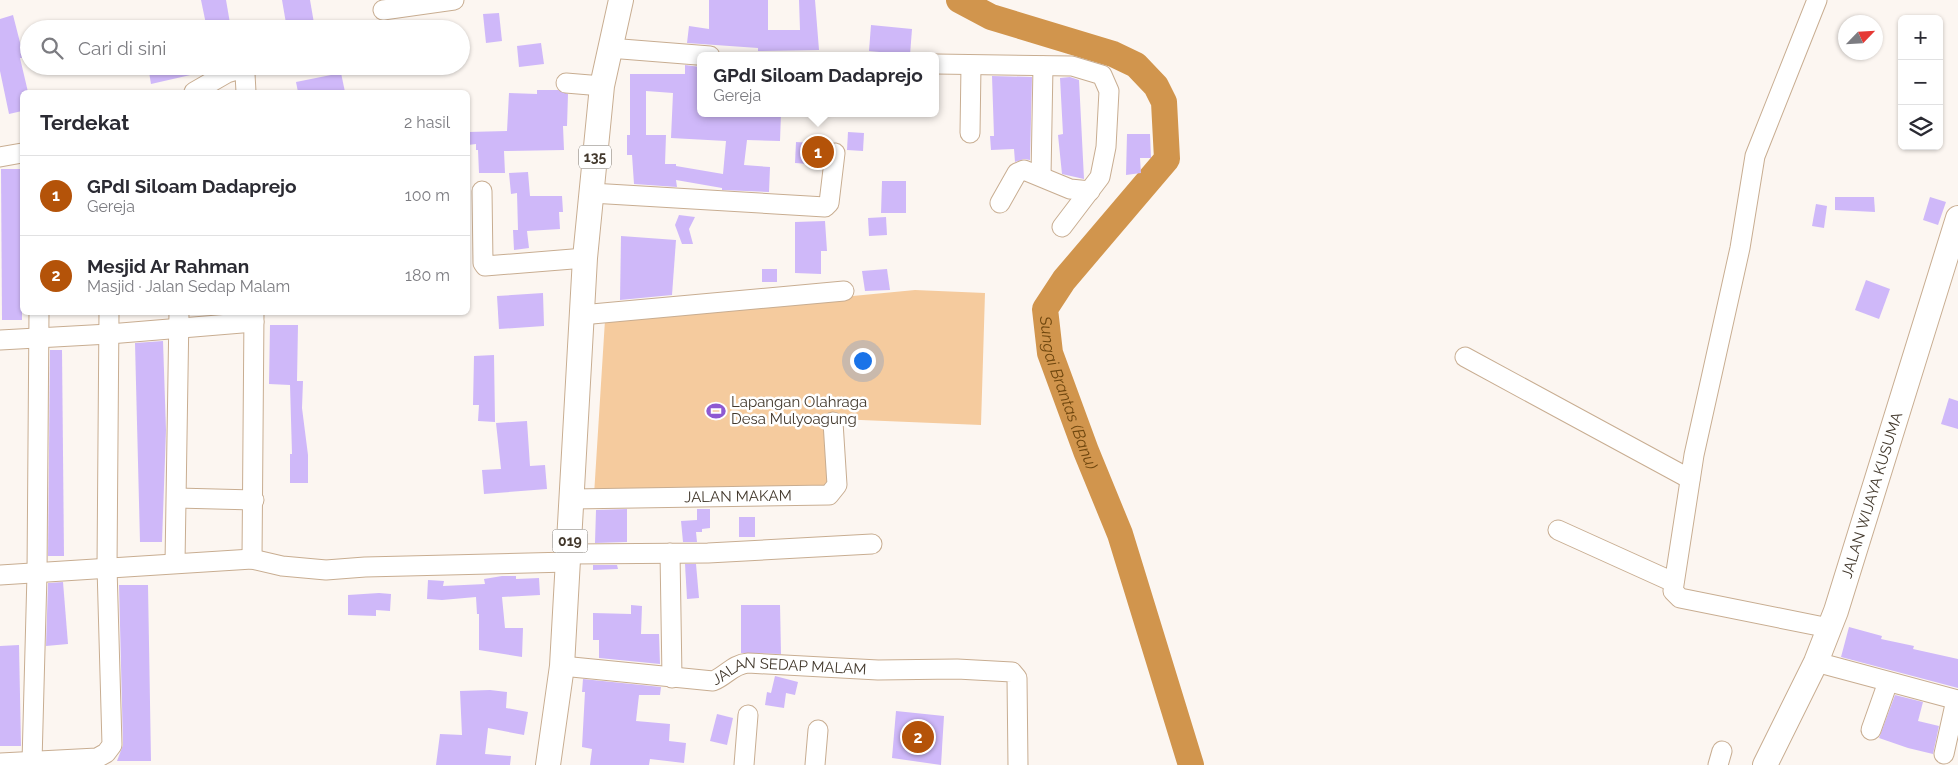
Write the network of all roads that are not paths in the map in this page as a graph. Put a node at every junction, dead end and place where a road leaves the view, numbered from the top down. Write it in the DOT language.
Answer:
graph roads {
  1 [pos="454,0"];
  2 [pos="1817,0"];
  3 [pos="620,1"];
  4 [pos="383,10"];
  5 [pos="609,48"];
  6 [pos="697,55"];
  7 [pos="939,64"];
  8 [pos="971,66"];
  9 [pos="1043,66"];
  10 [pos="224,75"];
  11 [pos="246,75"];
  12 [pos="566,82"];
  13 [pos="602,86"];
  14 [pos="197,90"];
  15 [pos="246,90"];
  16 [pos="970,133"];
  17 [pos="20,153"];
  18 [pos="835,153"];
  19 [pos="0,158"];
  20 [pos="1041,176"];
  21 [pos="482,191"];
  22 [pos="1090,191"];
  23 [pos="592,193"];
  24 [pos="1000,203"];
  25 [pos="1958,218"];
  26 [pos="1062,227"];
  27 [pos="585,258"];
  28 [pos="844,291"];
  29 [pos="39,315"];
  30 [pos="109,315"];
  31 [pos="581,315"];
  32 [pos="254,317"];
  33 [pos="179,320"];
  34 [pos="109,334"];
  35 [pos="39,337"];
  36 [pos="0,340"];
  37 [pos="1465,357"];
  38 [pos="833,422"];
  39 [pos="1690,480"];
  40 [pos="177,498"];
  41 [pos="572,499"];
  42 [pos="254,500"];
  43 [pos="1558,530"];
  44 [pos="872,544"];
  45 [pos="670,553"];
  46 [pos="569,558"];
  47 [pos="252,559"];
  48 [pos="175,563"];
  49 [pos="107,568"];
  50 [pos="37,574"];
  51 [pos="0,575"];
  52 [pos="1673,582"];
  53 [pos="1820,626"];
  54 [pos="1816,662"];
  55 [pos="562,666"];
  56 [pos="672,678"];
  57 [pos="1888,682"];
  58 [pos="1957,700"];
  59 [pos="748,715"];
  60 [pos="818,730"];
  61 [pos="1871,730"];
  62 [pos="1944,754"];
  63 [pos="32,762"];
  64 [pos="0,763"];
  65 [pos="548,765"];
  66 [pos="744,765"];
  67 [pos="815,765"];
  68 [pos="1018,765"];
  69 [pos="1765,765"];
  1 -- 4 [label="street"];
  2 -- 39 [label="street"];
  3 -- 5 [label="main road, 135"];
  5 -- 6 [label="street"];
  5 -- 13 [label="main road, 135"];
  7 -- 8 [label="street"];
  8 -- 9 [label="street"];
  8 -- 16 [label="street"];
  9 -- 20 [label="street"];
  9 -- 22 [label="street"];
  10 -- 14 [label="street"];
  11 -- 15 [label="street"];
  12 -- 13 [label="street"];
  13 -- 23 [label="main road, 135"];
  17 -- 19 [label="street"];
  18 -- 23 [label="street"];
  20 -- 22 [label="street"];
  20 -- 24 [label="street"];
  21 -- 27 [label="street"];
  22 -- 26 [label="street"];
  23 -- 27 [label="main road, 135"];
  25 -- 53 [label="main road, JALAN WIJAYA KUSUMA"];
  27 -- 31 [label="main road, 135"];
  28 -- 31 [label="street"];
  29 -- 35 [label="street"];
  30 -- 34 [label="street"];
  31 -- 41 [label="main road, 019"];
  32 -- 33 [label="street"];
  32 -- 42 [label="street"];
  33 -- 34 [label="street"];
  33 -- 40 [label="street"];
  34 -- 35 [label="street"];
  34 -- 49 [label="street"];
  35 -- 36 [label="street"];
  35 -- 50 [label="street"];
  37 -- 39 [label="street"];
  38 -- 41 [label="street, JALAN MAKAM"];
  39 -- 52 [label="street"];
  40 -- 42 [label="street"];
  40 -- 48 [label="street"];
  41 -- 46 [label="main road, 019"];
  42 -- 47 [label="street"];
  43 -- 52 [label="street"];
  44 -- 45 [label="street"];
  45 -- 46 [label="street"];
  45 -- 56 [label="street"];
  46 -- 47 [label="street"];
  46 -- 55 [label="main road, 019"];
  47 -- 48 [label="street"];
  48 -- 49 [label="street"];
  49 -- 50 [label="street"];
  49 -- 63 [label="street"];
  50 -- 51 [label="street"];
  50 -- 63 [label="street"];
  52 -- 53 [label="street"];
  53 -- 54 [label="main road, JALAN WIJAYA KUSUMA"];
  54 -- 57 [label="street"];
  54 -- 69 [label="main road, JALAN WIJAYA KUSUMA"];
  55 -- 56 [label="street, JALAN SEDAP MALAM"];
  55 -- 65 [label="main road, 019"];
  56 -- 68 [label="street, JALAN SEDAP MALAM"];
  57 -- 58 [label="street"];
  57 -- 61 [label="street"];
  58 -- 62 [label="street"];
  59 -- 66 [label="street"];
  60 -- 67 [label="street"];
  63 -- 64 [label="street"];
}
